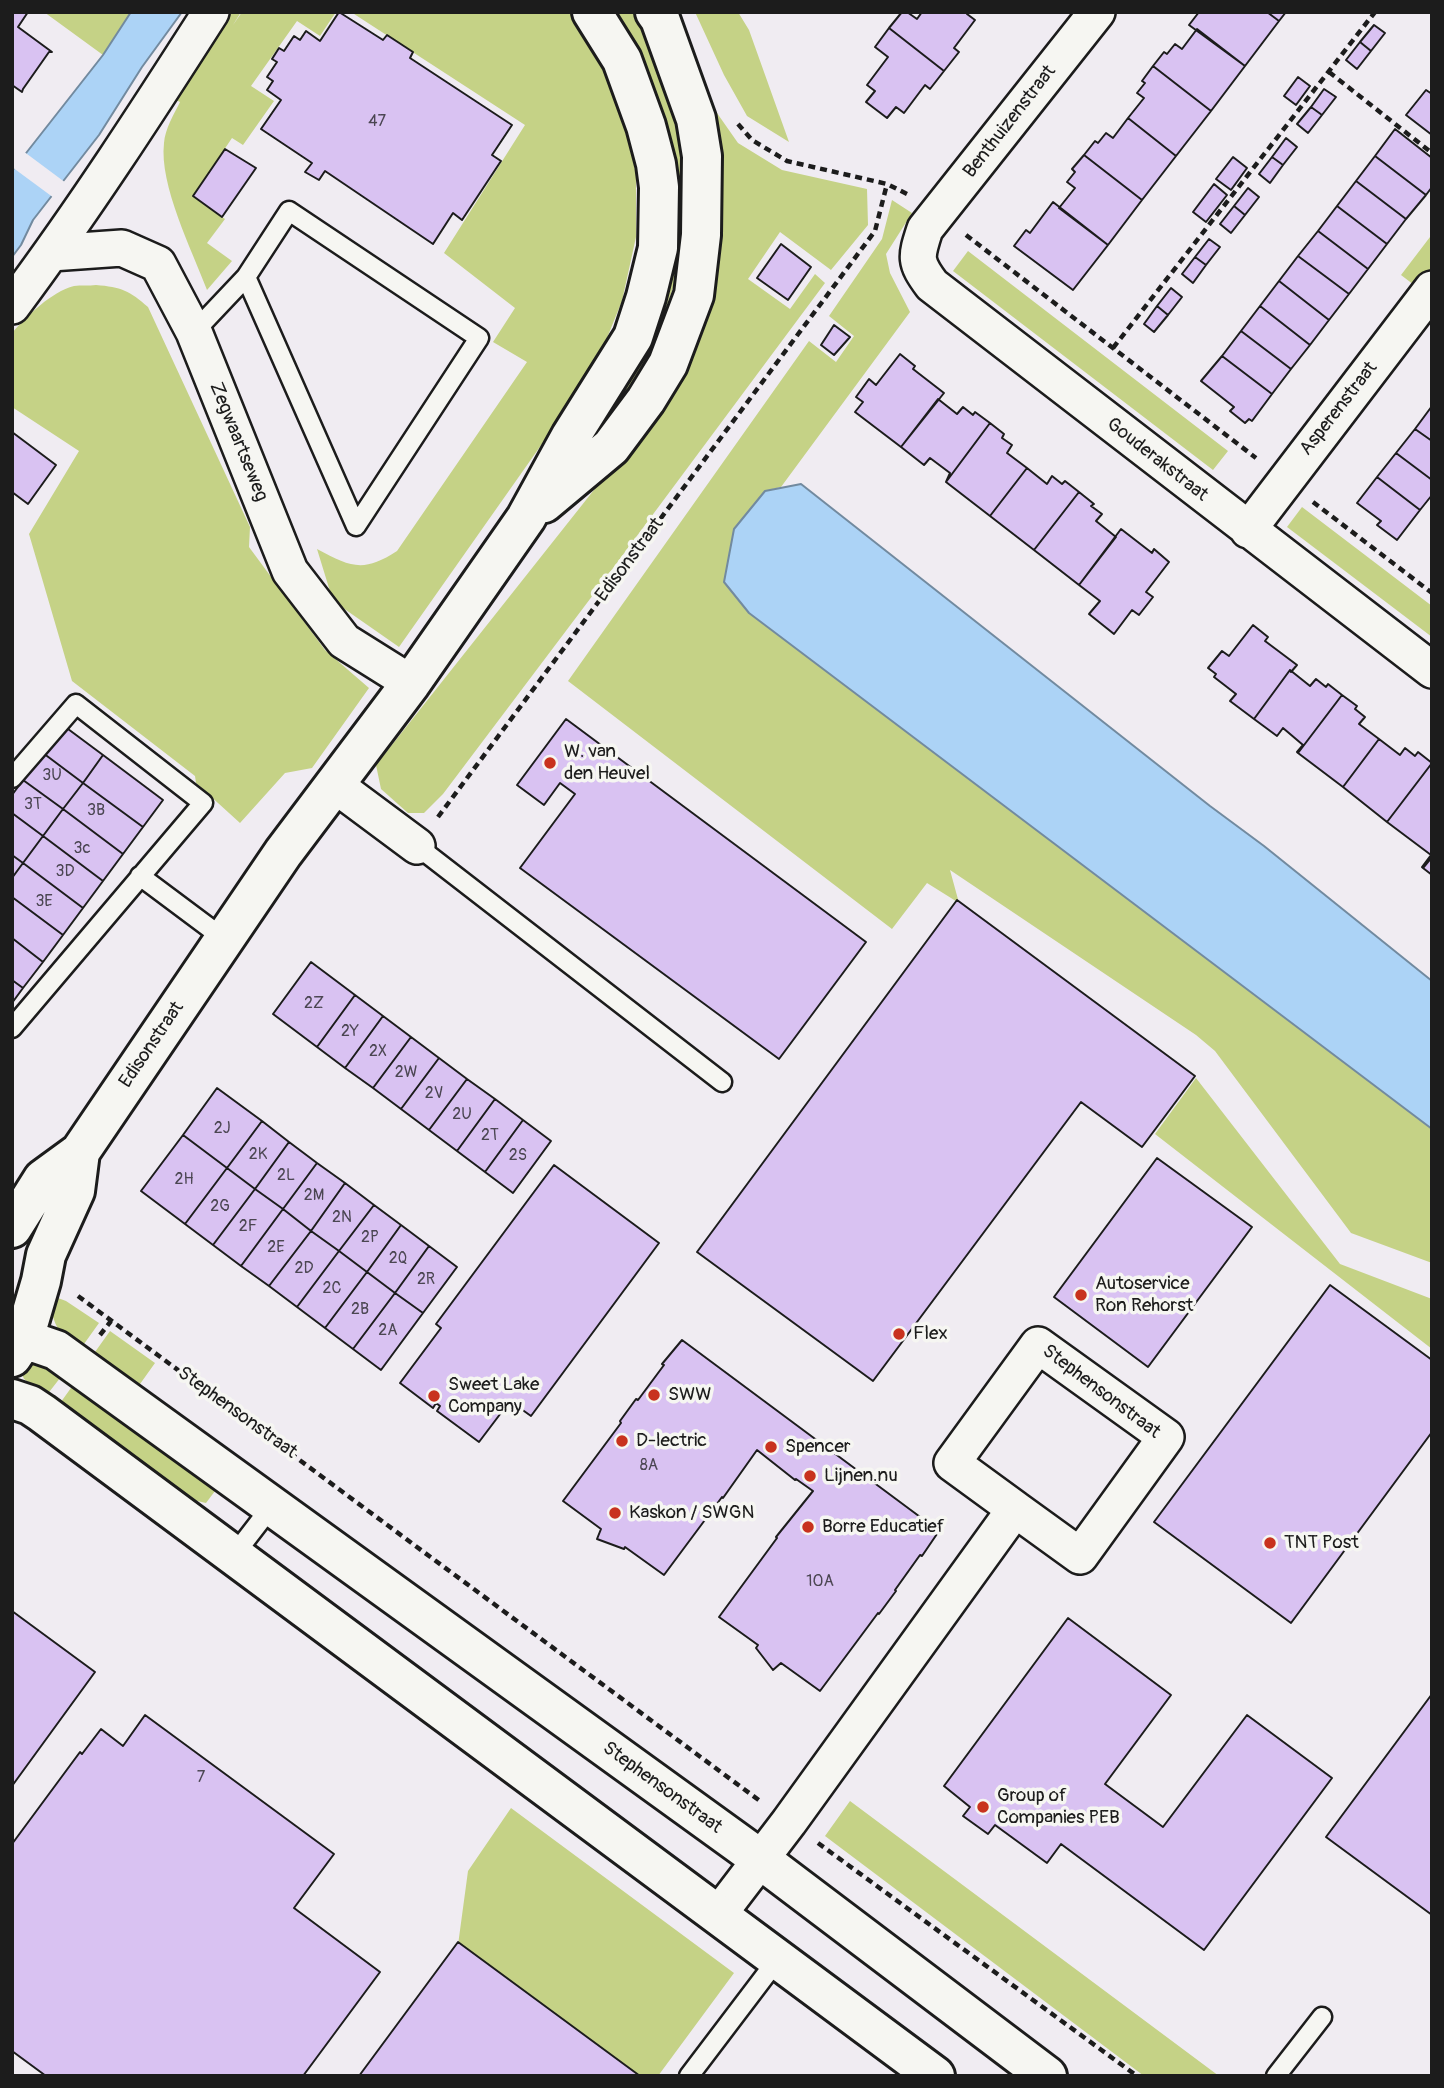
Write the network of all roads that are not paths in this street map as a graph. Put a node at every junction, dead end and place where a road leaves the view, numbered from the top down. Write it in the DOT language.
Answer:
graph roads {
  1 [pos="211,12"];
  2 [pos="592,12"];
  3 [pos="655,12"];
  4 [pos="1094,13"];
  5 [pos="932,221"];
  6 [pos="51,253"];
  7 [pos="246,277"];
  8 [pos="1432,289"];
  9 [pos="12,306"];
  10 [pos="194,332"];
  11 [pos="526,518"];
  12 [pos="1248,530"];
  13 [pos="1432,670"];
  14 [pos="411,683"];
  15 [pos="12,778"];
  16 [pos="335,785"];
  17 [pos="416,846"];
  18 [pos="141,877"];
  19 [pos="223,938"];
  20 [pos="12,1028"];
  21 [pos="722,1082"];
  22 [pos="79,1153"];
  23 [pos="12,1228"];
  24 [pos="16,1344"];
  25 [pos="12,1399"];
  26 [pos="271,1507"];
  27 [pos="1015,1508"];
  28 [pos="234,1555"];
  29 [pos="760,1859"];
  30 [pos="718,1915"];
  31 [pos="777,1960"];
  32 [pos="1322,2017"];
  33 [pos="689,2076"];
  34 [pos="935,2076"];
  35 [pos="1048,2076"];
  36 [pos="1276,2076"];
  1 -- 6 [label="street"];
  2 -- 11 [label="street, Edisonstraat"];
  3 -- 11 [label="street, Edisonstraat"];
  4 -- 5 [label="street, Benthuizenstraat"];
  5 -- 12 [label="street, Gouderakstraat"];
  6 -- 9 [label="street"];
  6 -- 10 [label="street, Zegwaartseweg"];
  7 -- 7 [label="lane"];
  7 -- 10 [label="lane"];
  8 -- 12 [label="street, Asperenstraat"];
  10 -- 14 [label="street, Zegwaartseweg"];
  11 -- 14 [label="street, Edisonstraat"];
  12 -- 13 [label="street, Gouderakstraat"];
  14 -- 16 [label="street, Edisonstraat"];
  15 -- 18 [label="lane"];
  16 -- 17 [label="street"];
  16 -- 19 [label="street, Edisonstraat"];
  17 -- 21 [label="lane"];
  18 -- 19 [label="lane"];
  18 -- 20 [label="lane"];
  19 -- 22 [label="street, Edisonstraat"];
  22 -- 23 [label="street, Edisonstraat"];
  22 -- 24 [label="street, Edisonstraat"];
  24 -- 26 [label="street, Stephensonstraat"];
  25 -- 28 [label="street"];
  26 -- 28 [label="lane"];
  26 -- 29 [label="street, Stephensonstraat"];
  27 -- 27 [label="street, Stephensonstraat"];
  27 -- 29 [label="street"];
  28 -- 30 [label="street"];
  29 -- 30 [label="street"];
  29 -- 35 [label="street, Stephensonstraat"];
  30 -- 31 [label="street"];
  31 -- 33 [label="lane"];
  31 -- 34 [label="street"];
  32 -- 36 [label="lane"];
}
